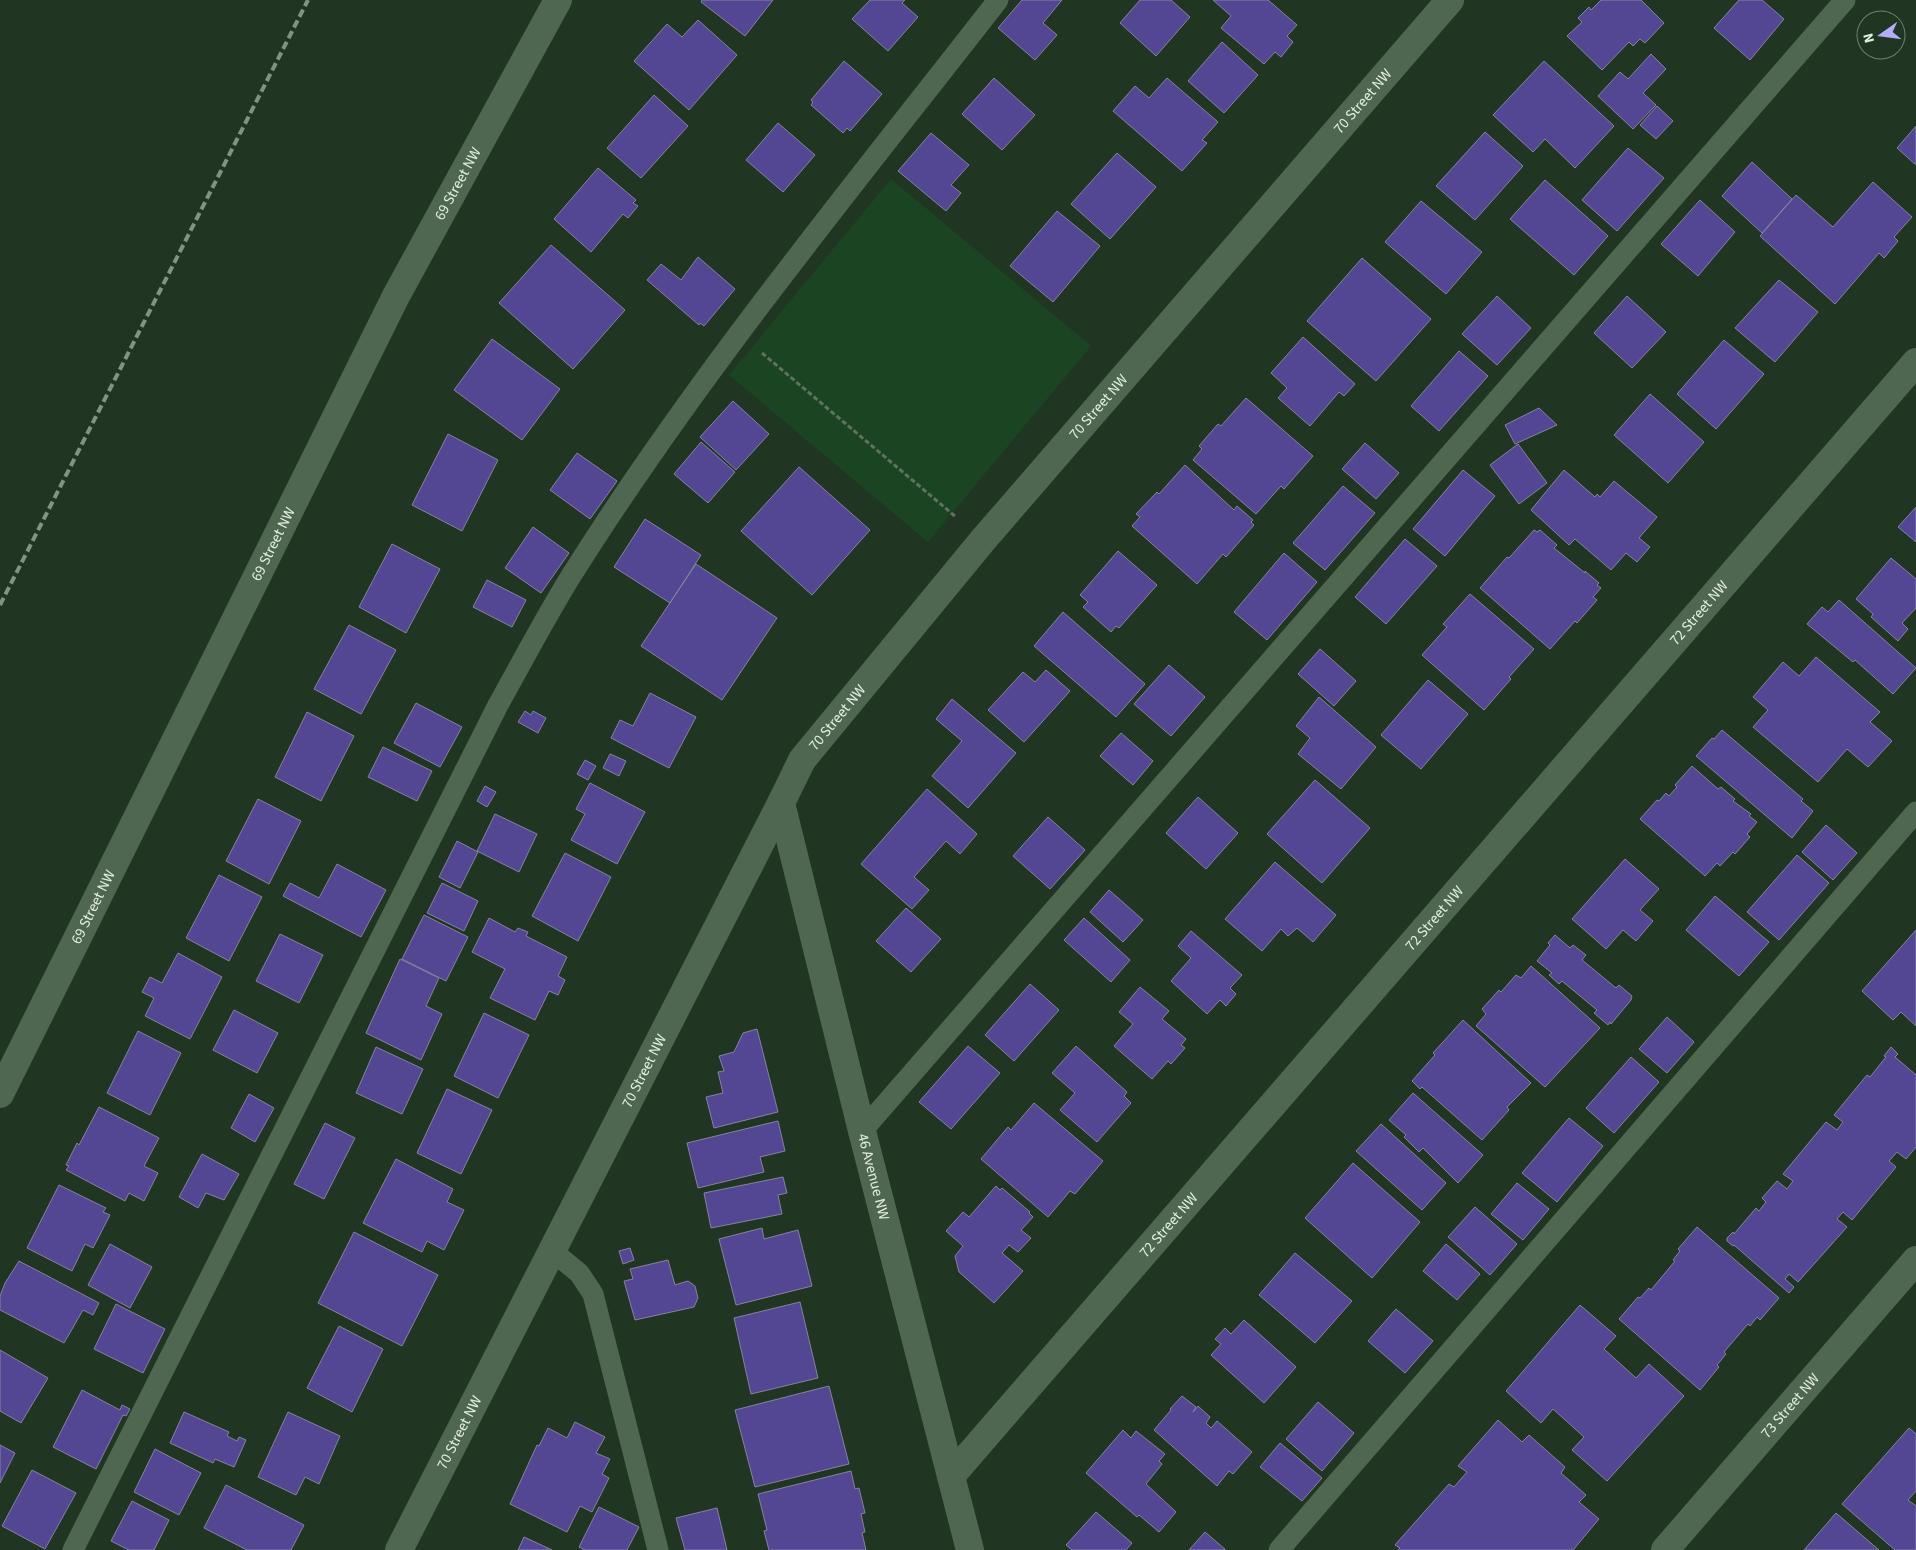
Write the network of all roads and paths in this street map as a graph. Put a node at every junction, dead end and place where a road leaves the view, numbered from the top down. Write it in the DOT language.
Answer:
graph roads {
  1 [pos="558,0"];
  2 [pos="998,0"];
  3 [pos="1450,0"];
  4 [pos="1845,0"];
  5 [pos="739,333"];
  6 [pos="1916,362"];
  7 [pos="983,540"];
  8 [pos="781,803"];
  9 [pos="1916,812"];
  10 [pos="0,1094"];
  11 [pos="862,1131"];
  12 [pos="551,1250"];
  13 [pos="1916,1260"];
  14 [pos="952,1476"];
  15 [pos="73,1550"];
  16 [pos="399,1550"];
  17 [pos="658,1550"];
  18 [pos="970,1550"];
  19 [pos="1279,1550"];
  20 [pos="1665,1550"];
  1 -- 10 [label="street, 69 Street NW"];
  2 -- 5 [label="lane"];
  3 -- 7 [label="street, 70 Street NW"];
  4 -- 11 [label="lane"];
  5 -- 7 [label="path"];
  5 -- 15 [label="lane"];
  6 -- 14 [label="street, 72 Street NW"];
  7 -- 8 [label="street, 70 Street NW"];
  8 -- 11 [label="street, 46 Avenue NW"];
  8 -- 12 [label="street, 70 Street NW"];
  9 -- 19 [label="lane"];
  11 -- 14 [label="street, 46 Avenue NW"];
  12 -- 16 [label="street, 70 Street NW"];
  12 -- 17 [label="lane"];
  13 -- 20 [label="street, 73 Street NW"];
  14 -- 18 [label="street, 46 Avenue NW"];
}
